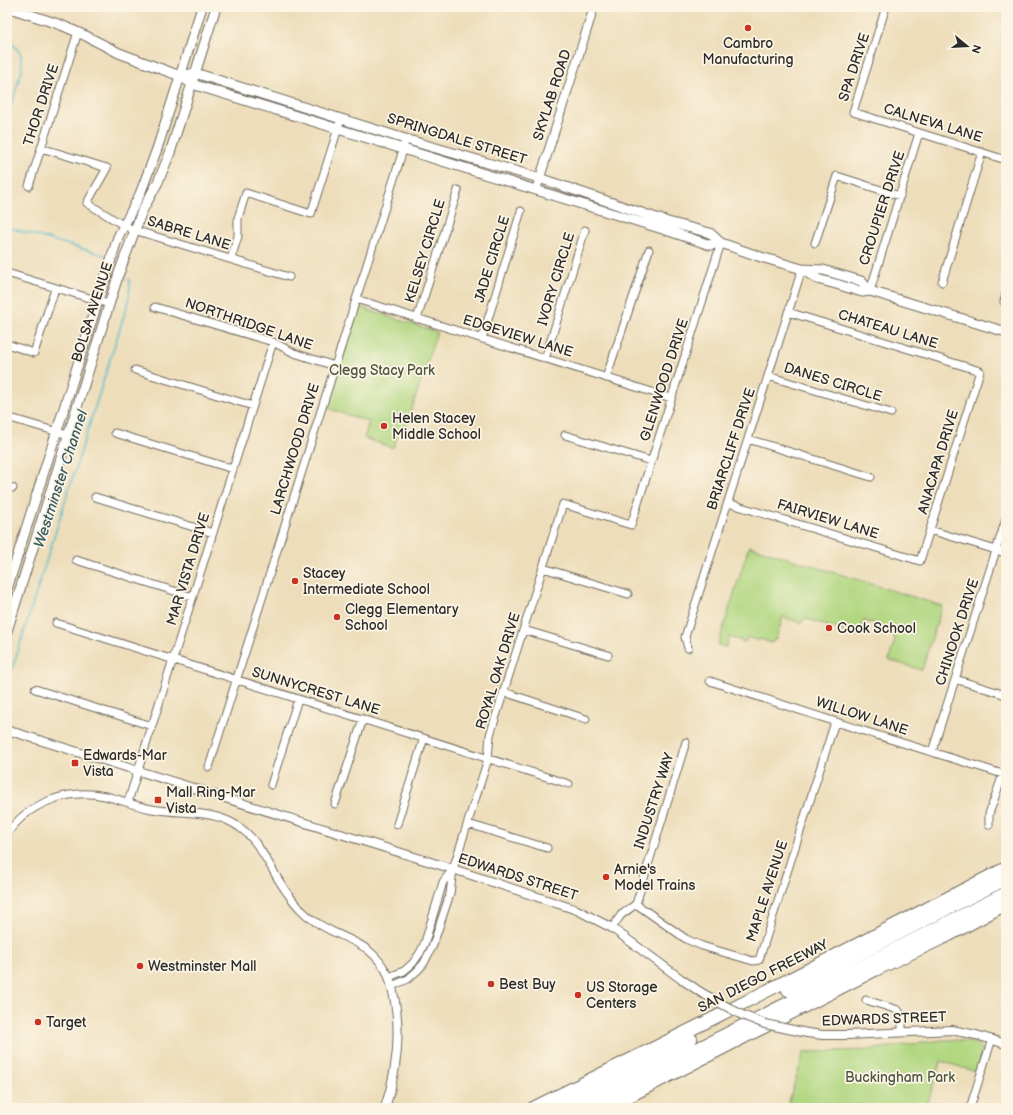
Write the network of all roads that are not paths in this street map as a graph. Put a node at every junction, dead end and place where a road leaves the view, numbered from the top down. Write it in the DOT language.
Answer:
graph roads {
  1 [pos="7,7"];
  2 [pos="202,7"];
  3 [pos="216,7"];
  4 [pos="594,7"];
  5 [pos="886,7"];
  6 [pos="28,10"];
  7 [pos="78,32"];
  8 [pos="195,73"];
  9 [pos="180,76"];
  10 [pos="192,84"];
  11 [pos="853,112"];
  12 [pos="341,119"];
  13 [pos="338,129"];
  14 [pos="919,134"];
  15 [pos="405,139"];
  16 [pos="41,148"];
  17 [pos="403,150"];
  18 [pos="982,152"];
  19 [pos="1006,160"];
  20 [pos="539,178"];
  21 [pos="29,186"];
  22 [pos="458,190"];
  23 [pos="536,190"];
  24 [pos="900,196"];
  25 [pos="521,211"];
  26 [pos="123,225"];
  27 [pos="134,230"];
  28 [pos="585,230"];
  29 [pos="697,230"];
  30 [pos="687,237"];
  31 [pos="721,243"];
  32 [pos="815,243"];
  33 [pos="649,250"];
  34 [pos="231,259"];
  35 [pos="802,269"];
  36 [pos="7,274"];
  37 [pos="289,278"];
  38 [pos="942,282"];
  39 [pos="55,289"];
  40 [pos="870,291"];
  41 [pos="1006,294"];
  42 [pos="356,300"];
  43 [pos="98,301"];
  44 [pos="1004,302"];
  45 [pos="109,304"];
  46 [pos="155,307"];
  47 [pos="788,312"];
  48 [pos="417,319"];
  49 [pos="1006,332"];
  50 [pos="482,339"];
  51 [pos="273,342"];
  52 [pos="7,344"];
  53 [pos="545,358"];
  54 [pos="335,366"];
  55 [pos="135,370"];
  56 [pos="980,371"];
  57 [pos="768,376"];
  58 [pos="606,378"];
  59 [pos="672,398"];
  60 [pos="253,406"];
  61 [pos="891,413"];
  62 [pos="7,416"];
  63 [pos="57,432"];
  64 [pos="115,433"];
  65 [pos="68,435"];
  66 [pos="565,435"];
  67 [pos="748,439"];
  68 [pos="651,461"];
  69 [pos="233,469"];
  70 [pos="871,477"];
  71 [pos="95,497"];
  72 [pos="728,503"];
  73 [pos="563,504"];
  74 [pos="1006,520"];
  75 [pos="930,530"];
  76 [pos="213,533"];
  77 [pos="996,550"];
  78 [pos="1006,553"];
  79 [pos="76,560"];
  80 [pos="920,561"];
  81 [pos="543,568"];
  82 [pos="7,589"];
  83 [pos="628,594"];
  84 [pos="193,597"];
  85 [pos="56,623"];
  86 [pos="524,630"];
  87 [pos="7,631"];
  88 [pos="688,648"];
  89 [pos="608,655"];
  90 [pos="173,660"];
  91 [pos="955,679"];
  92 [pos="237,680"];
  93 [pos="710,681"];
  94 [pos="35,689"];
  95 [pos="504,692"];
  96 [pos="1006,695"];
  97 [pos="298,699"];
  98 [pos="363,719"];
  99 [pos="586,719"];
  100 [pos="835,722"];
  101 [pos="152,726"];
  102 [pos="7,730"];
  103 [pos="424,738"];
  104 [pos="686,742"];
  105 [pos="932,752"];
  106 [pos="488,759"];
  107 [pos="209,767"];
  108 [pos="138,772"];
  109 [pos="1005,775"];
  110 [pos="569,784"];
  111 [pos="271,786"];
  112 [pos="128,802"];
  113 [pos="335,804"];
  114 [pos="397,824"];
  115 [pos="468,824"];
  116 [pos="989,825"];
  117 [pos="7,834"];
  118 [pos="546,848"];
  119 [pos="1006,868"];
  120 [pos="454,869"];
  121 [pos="1006,879"];
  122 [pos="1006,893"];
  123 [pos="636,904"];
  124 [pos="1006,904"];
  125 [pos="612,928"];
  126 [pos="389,977"];
  127 [pos="392,986"];
  128 [pos="866,1000"];
  129 [pos="902,1032"];
  130 [pos="992,1039"];
  131 [pos="1006,1044"];
  132 [pos="385,1108"];
  133 [pos="533,1108"];
  134 [pos="554,1108"];
  135 [pos="580,1108"];
  136 [pos="606,1108"];
  137 [pos="970,1108"];
  1 -- 6 [label="main road, SPRINGDALE STREET"];
  2 -- 9 [label="main road, BOLSA AVENUE"];
  3 -- 8 [label="main road, BOLSA AVENUE"];
  4 -- 20 [label="street, SKYLAB ROAD"];
  5 -- 11 [label="street, SPA DRIVE"];
  6 -- 7 [label="main road, SPRINGDALE STREET"];
  7 -- 9 [label="main road, SPRINGDALE STREET"];
  7 -- 16 [label="street, THOR DRIVE"];
  8 -- 9 [label="main road, SPRINGDALE STREET"];
  8 -- 10 [label="main road, BOLSA AVENUE"];
  8 -- 12 [label="main road, SPRINGDALE STREET"];
  9 -- 10 [label="main road, SPRINGDALE STREET"];
  9 -- 26 [label="main road, BOLSA AVENUE"];
  10 -- 13 [label="main road, SPRINGDALE STREET"];
  10 -- 27 [label="main road, BOLSA AVENUE"];
  11 -- 14 [label="street, CALNEVA LANE"];
  12 -- 13 [label="street"];
  12 -- 15 [label="main road, SPRINGDALE STREET"];
  13 -- 17 [label="main road, SPRINGDALE STREET"];
  13 -- 34 [label="street"];
  14 -- 18 [label="street, CALNEVA LANE"];
  14 -- 24 [label="street, CROUPIER DRIVE"];
  15 -- 17 [label="street, LARCHWOOD DRIVE"];
  15 -- 20 [label="main road, SPRINGDALE STREET"];
  16 -- 21 [label="street, THOR DRIVE"];
  16 -- 26 [label="street, SABRE LANE"];
  17 -- 23 [label="main road, SPRINGDALE STREET"];
  17 -- 42 [label="street, LARCHWOOD DRIVE"];
  18 -- 19 [label="street, CALNEVA LANE"];
  18 -- 38 [label="street"];
  20 -- 23 [label="street, SKYLAB ROAD"];
  20 -- 29 [label="main road, SPRINGDALE STREET"];
  22 -- 48 [label="street, KELSEY CIRCLE"];
  23 -- 30 [label="main road, SPRINGDALE STREET"];
  24 -- 32 [label="street"];
  24 -- 40 [label="street, CROUPIER DRIVE"];
  25 -- 50 [label="street, JADE CIRCLE"];
  26 -- 27 [label="street, SABRE LANE"];
  26 -- 43 [label="main road, BOLSA AVENUE"];
  27 -- 34 [label="street, SABRE LANE"];
  27 -- 45 [label="main road, BOLSA AVENUE"];
  28 -- 53 [label="street, IVORY CIRCLE"];
  29 -- 30 [label="main road"];
  29 -- 31 [label="main road, SPRINGDALE STREET"];
  30 -- 31 [label="main road, SPRINGDALE STREET"];
  31 -- 35 [label="main road, SPRINGDALE STREET"];
  31 -- 59 [label="street, GLENWOOD DRIVE"];
  33 -- 58 [label="street"];
  34 -- 37 [label="street, SABRE LANE"];
  35 -- 40 [label="main road, SPRINGDALE STREET"];
  35 -- 47 [label="street, BRIARCLIFF DRIVE"];
  36 -- 39 [label="street"];
  39 -- 43 [label="street"];
  39 -- 52 [label="street"];
  40 -- 49 [label="main road, SPRINGDALE STREET"];
  41 -- 44 [label="street"];
  42 -- 48 [label="street, EDGEVIEW LANE"];
  42 -- 54 [label="street, LARCHWOOD DRIVE"];
  43 -- 45 [label="street"];
  43 -- 63 [label="main road, BOLSA AVENUE"];
  45 -- 65 [label="main road, BOLSA AVENUE"];
  46 -- 51 [label="street, NORTHRIDGE LANE"];
  47 -- 56 [label="street, CHATEAU LANE"];
  47 -- 57 [label="street, BRIARCLIFF DRIVE"];
  48 -- 50 [label="street, EDGEVIEW LANE"];
  50 -- 53 [label="street, EDGEVIEW LANE"];
  51 -- 54 [label="street, NORTHRIDGE LANE"];
  51 -- 60 [label="street, MAR VISTA DRIVE"];
  53 -- 58 [label="street, EDGEVIEW LANE"];
  54 -- 92 [label="street, LARCHWOOD DRIVE"];
  55 -- 60 [label="street"];
  56 -- 75 [label="street, ANACAPA DRIVE"];
  57 -- 61 [label="street, DANES CIRCLE"];
  57 -- 67 [label="street, BRIARCLIFF DRIVE"];
  58 -- 59 [label="street, EDGEVIEW LANE"];
  59 -- 68 [label="street, GLENWOOD DRIVE"];
  60 -- 69 [label="street, MAR VISTA DRIVE"];
  62 -- 63 [label="street"];
  63 -- 65 [label="street"];
  63 -- 82 [label="main road, BOLSA AVENUE"];
  64 -- 69 [label="street"];
  65 -- 87 [label="main road, BOLSA AVENUE"];
  66 -- 68 [label="street"];
  67 -- 70 [label="street"];
  67 -- 72 [label="street, BRIARCLIFF DRIVE"];
  68 -- 73 [label="street, GLENWOOD DRIVE"];
  69 -- 76 [label="street, MAR VISTA DRIVE"];
  71 -- 76 [label="street"];
  72 -- 80 [label="street, FAIRVIEW LANE"];
  72 -- 88 [label="street, BRIARCLIFF DRIVE"];
  73 -- 81 [label="street, ROYAL OAK DRIVE"];
  74 -- 77 [label="street, CHINOOK DRIVE"];
  75 -- 77 [label="street"];
  75 -- 80 [label="street, ANACAPA DRIVE"];
  76 -- 84 [label="street, MAR VISTA DRIVE"];
  77 -- 78 [label="street"];
  77 -- 91 [label="street, CHINOOK DRIVE"];
  79 -- 84 [label="street"];
  81 -- 83 [label="street"];
  81 -- 86 [label="street, ROYAL OAK DRIVE"];
  84 -- 90 [label="street, MAR VISTA DRIVE"];
  85 -- 90 [label="street, SUNNYCREST LANE"];
  86 -- 89 [label="street"];
  86 -- 95 [label="street, ROYAL OAK DRIVE"];
  90 -- 92 [label="street, SUNNYCREST LANE"];
  90 -- 101 [label="street, MAR VISTA DRIVE"];
  91 -- 96 [label="street"];
  91 -- 105 [label="street, CHINOOK DRIVE"];
  92 -- 97 [label="street, SUNNYCREST LANE"];
  92 -- 107 [label="street, LARCHWOOD DRIVE"];
  93 -- 100 [label="street, WILLOW LANE"];
  94 -- 101 [label="street"];
  95 -- 99 [label="street"];
  95 -- 106 [label="street, ROYAL OAK DRIVE"];
  97 -- 98 [label="street, SUNNYCREST LANE"];
  97 -- 111 [label="street"];
  98 -- 103 [label="street, SUNNYCREST LANE"];
  98 -- 113 [label="street"];
  100 -- 105 [label="street, WILLOW LANE"];
  100 -- 123 [label="street, MAPLE AVENUE"];
  101 -- 108 [label="street, MAR VISTA DRIVE"];
  102 -- 108 [label="street, EDWARDS STREET"];
  103 -- 106 [label="street, SUNNYCREST LANE"];
  103 -- 114 [label="street"];
  104 -- 123 [label="street, INDUSTRY WAY"];
  105 -- 109 [label="street, WILLOW LANE"];
  106 -- 110 [label="street, SUNNYCREST LANE"];
  106 -- 115 [label="street, ROYAL OAK DRIVE"];
  108 -- 112 [label="street, MAR VISTA DRIVE"];
  108 -- 120 [label="street, EDWARDS STREET"];
  109 -- 116 [label="street"];
  112 -- 117 [label="street"];
  112 -- 126 [label="street"];
  115 -- 118 [label="street"];
  115 -- 120 [label="street, ROYAL OAK DRIVE"];
  119 -- 133 [label="highway, SAN DIEGO FREEWAY"];
  120 -- 125 [label="street, EDWARDS STREET"];
  120 -- 126 [label="street"];
  120 -- 127 [label="street"];
  121 -- 134 [label="highway"];
  122 -- 135 [label="highway"];
  123 -- 125 [label="street"];
  124 -- 136 [label="highway"];
  125 -- 129 [label="street, EDWARDS STREET, bridge"];
  126 -- 127 [label="street"];
  127 -- 132 [label="street"];
  128 -- 129 [label="street"];
  129 -- 130 [label="street, EDWARDS STREET"];
  130 -- 131 [label="street, EDWARDS STREET"];
  130 -- 137 [label="street"];
}
